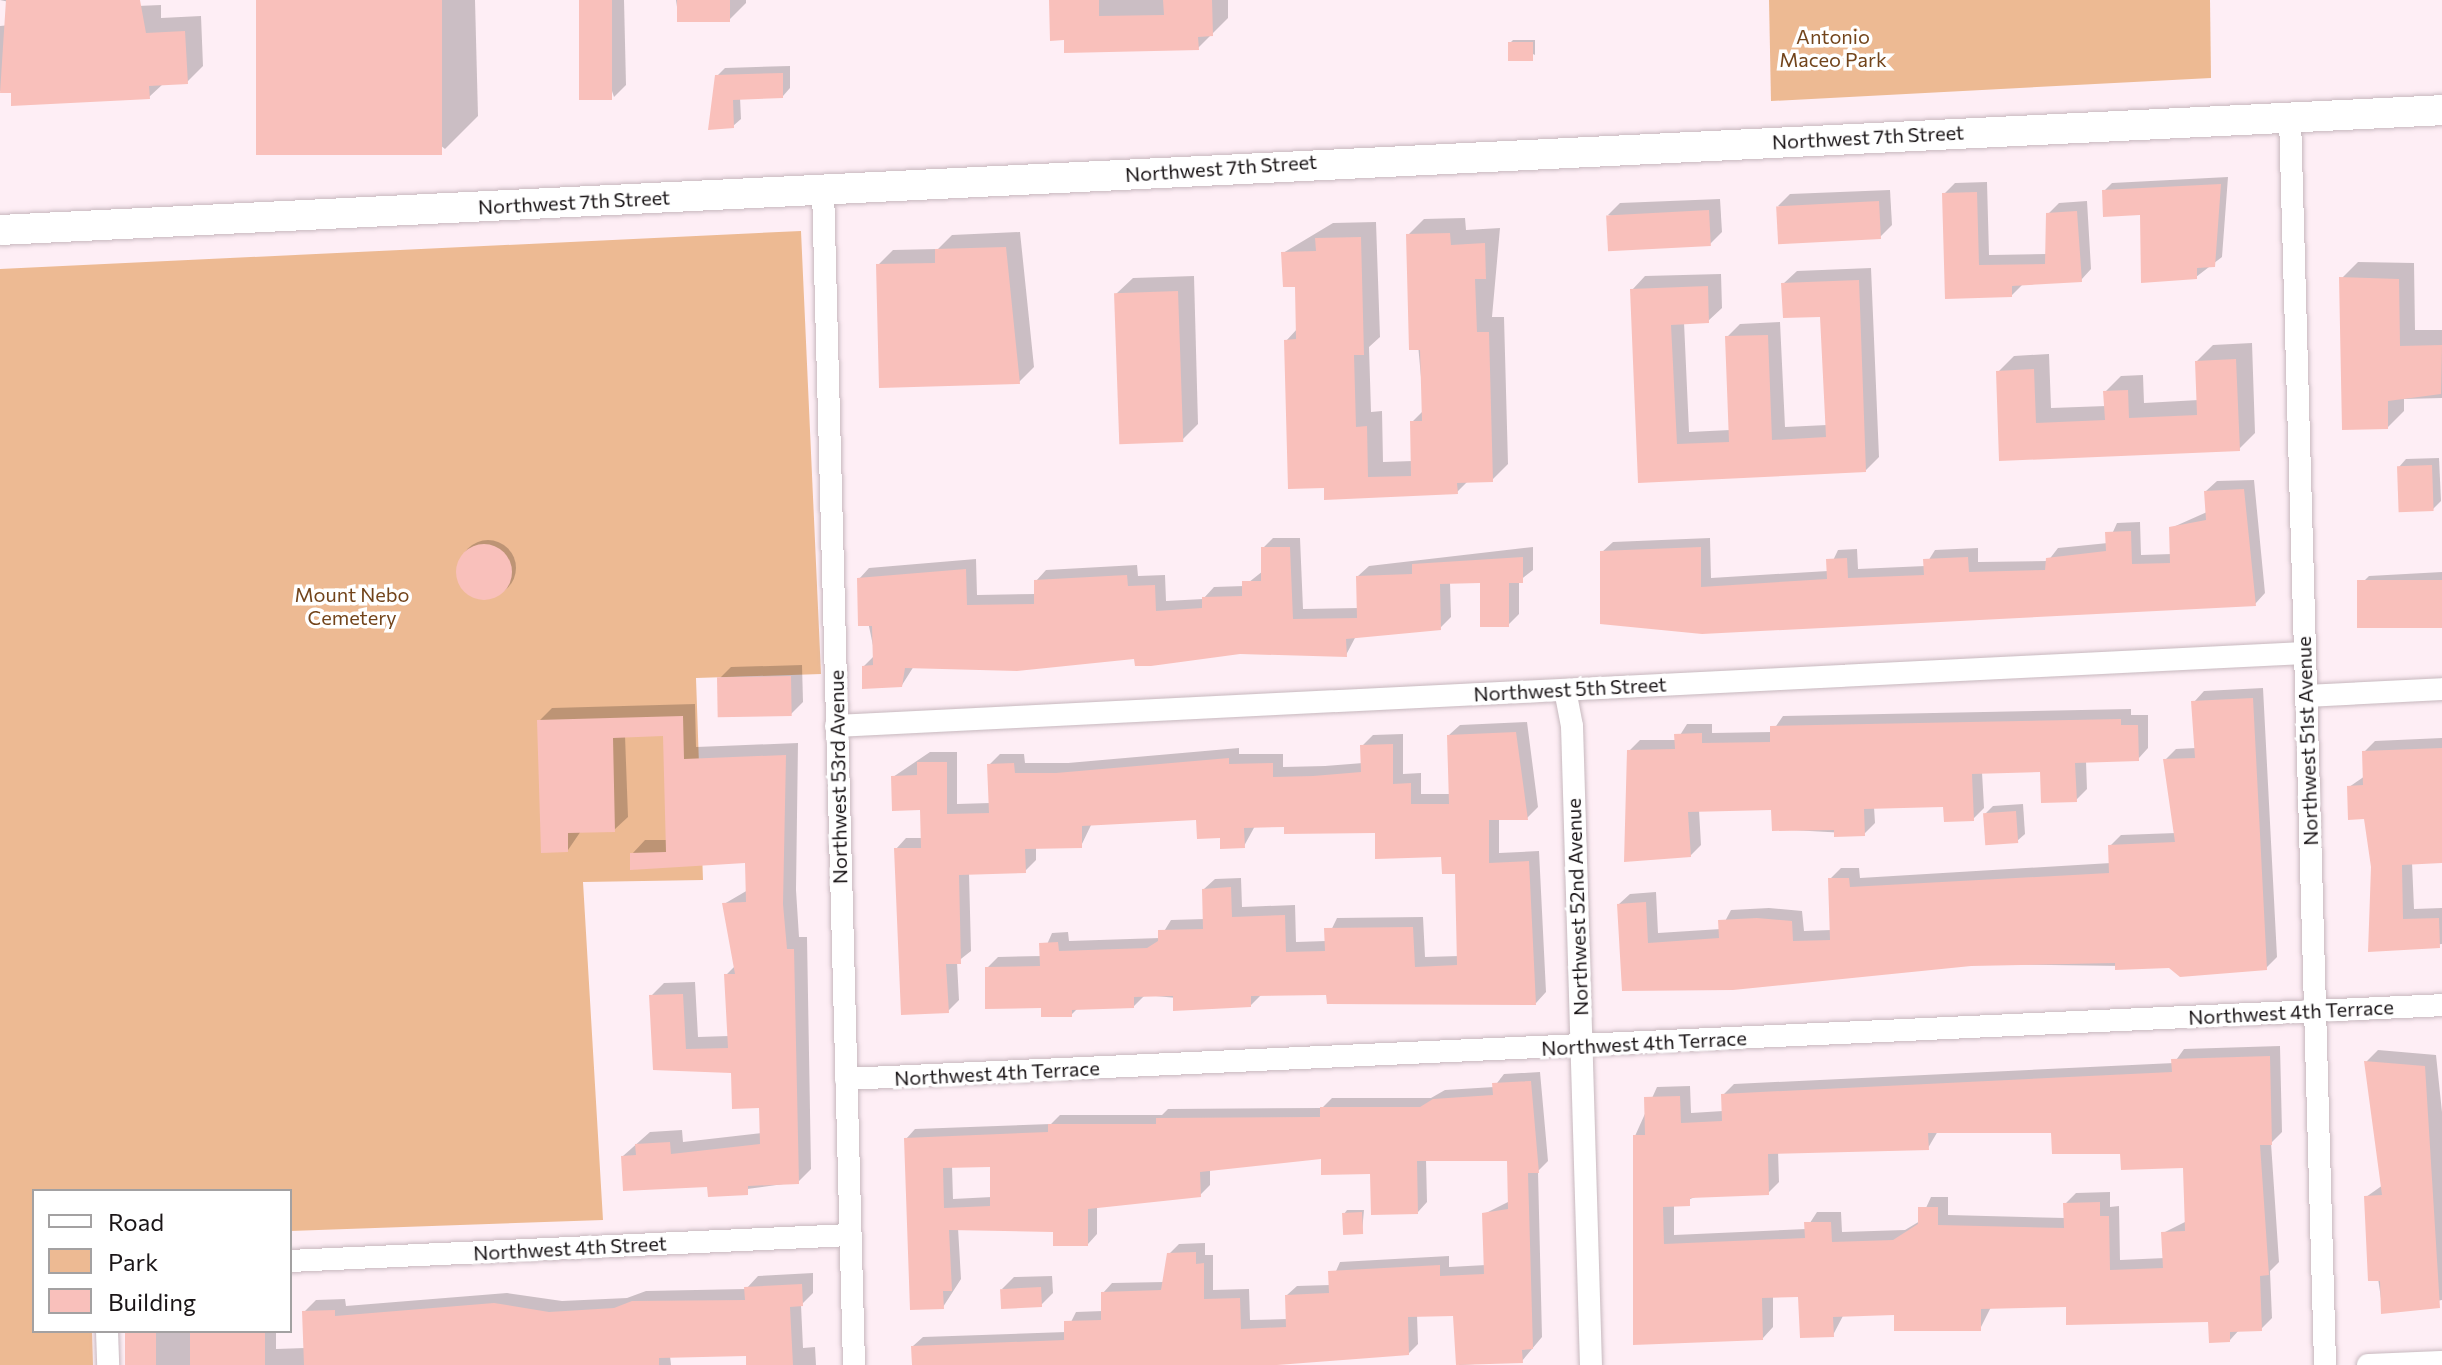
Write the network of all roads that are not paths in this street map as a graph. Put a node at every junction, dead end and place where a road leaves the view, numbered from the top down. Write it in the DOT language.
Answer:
graph roads {
  1 [pos="2442,110"];
  2 [pos="2290,118"];
  3 [pos="823,189"];
  4 [pos="0,230"];
  5 [pos="2304,653"];
  6 [pos="2442,689"];
  7 [pos="1565,690"];
  8 [pos="2306,696"];
  9 [pos="836,726"];
  10 [pos="2442,1005"];
  11 [pos="2316,1011"];
  12 [pos="1582,1046"];
  13 [pos="846,1079"];
  14 [pos="849,1235"];
  15 [pos="292,1261"];
  16 [pos="107,1333"];
  17 [pos="2442,1362"];
  18 [pos="108,1365"];
  19 [pos="854,1365"];
  20 [pos="1591,1365"];
  21 [pos="2325,1365"];
  22 [pos="2368,1365"];
  1 -- 2 [label="main road, Northwest 7th Street"];
  2 -- 3 [label="main road, Northwest 7th Street"];
  2 -- 5 [label="street, Northwest 51st Avenue"];
  3 -- 4 [label="main road, Northwest 7th Street"];
  3 -- 9 [label="street, Northwest 53rd Avenue"];
  5 -- 7 [label="street, Northwest 5th Street"];
  5 -- 8 [label="street, Northwest 51st Avenue"];
  6 -- 8 [label="street"];
  7 -- 9 [label="street, Northwest 5th Street"];
  7 -- 12 [label="street, Northwest 52nd Avenue"];
  8 -- 11 [label="street, Northwest 51st Avenue"];
  9 -- 13 [label="street, Northwest 53rd Avenue"];
  10 -- 11 [label="street, Northwest 4th Terrace"];
  11 -- 12 [label="street, Northwest 4th Terrace"];
  11 -- 21 [label="street, Northwest 51st Avenue"];
  12 -- 13 [label="street, Northwest 4th Terrace"];
  12 -- 20 [label="street, Northwest 52nd Avenue"];
  13 -- 14 [label="street, Northwest 53rd Avenue"];
  14 -- 15 [label="street, Northwest 4th Street"];
  14 -- 19 [label="street, Northwest 53rd Avenue"];
  16 -- 18 [label="street"];
  17 -- 22 [label="street"];
}
